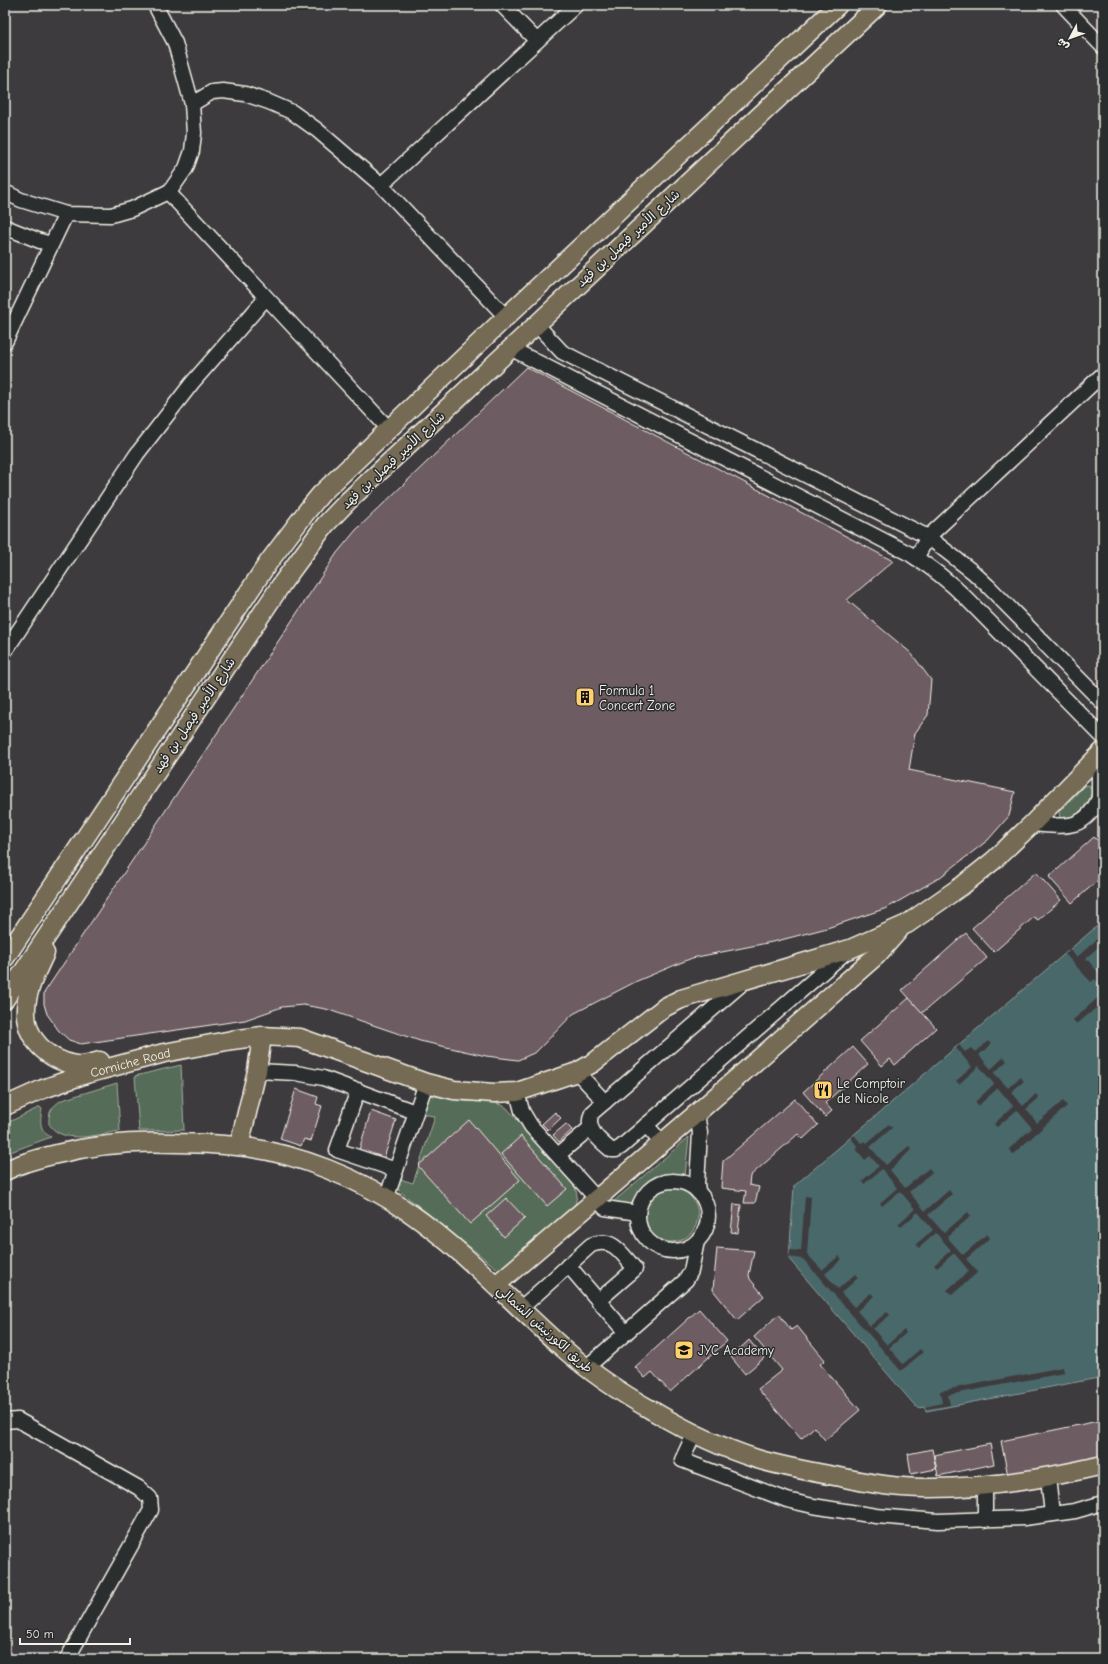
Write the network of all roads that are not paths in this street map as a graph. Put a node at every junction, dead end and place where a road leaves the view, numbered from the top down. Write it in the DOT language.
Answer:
graph roads {
  1 [pos="155,5"];
  2 [pos="502,5"];
  3 [pos="576,5"];
  4 [pos="838,5"];
  5 [pos="878,5"];
  6 [pos="1063,5"];
  7 [pos="537,41"];
  8 [pos="1103,47"];
  9 [pos="192,104"];
  10 [pos="697,138"];
  11 [pos="714,158"];
  12 [pos="381,185"];
  13 [pos="5,192"];
  14 [pos="168,192"];
  15 [pos="66,214"];
  16 [pos="5,227"];
  17 [pos="51,244"];
  18 [pos="266,298"];
  19 [pos="506,317"];
  20 [pos="536,324"];
  21 [pos="5,342"];
  22 [pos="512,349"];
  23 [pos="1103,374"];
  24 [pos="389,429"];
  25 [pos="928,537"];
  26 [pos="916,558"];
  27 [pos="5,651"];
  28 [pos="1103,703"];
  29 [pos="1103,737"];
  30 [pos="1101,753"];
  31 [pos="1032,824"];
  32 [pos="69,901"];
  33 [pos="902,926"];
  34 [pos="850,949"];
  35 [pos="5,958"];
  36 [pos="747,979"];
  37 [pos="5,999"];
  38 [pos="262,1036"];
  39 [pos="192,1048"];
  40 [pos="257,1071"];
  41 [pos="577,1072"];
  42 [pos="426,1083"];
  43 [pos="358,1090"];
  44 [pos="517,1092"];
  45 [pos="605,1102"];
  46 [pos="5,1106"];
  47 [pos="415,1112"];
  48 [pos="697,1113"];
  49 [pos="646,1126"];
  50 [pos="590,1128"];
  51 [pos="662,1144"];
  52 [pos="239,1146"];
  53 [pos="558,1155"];
  54 [pos="396,1170"];
  55 [pos="5,1171"];
  56 [pos="698,1192"];
  57 [pos="386,1199"];
  58 [pos="597,1199"];
  59 [pos="638,1212"];
  60 [pos="697,1241"];
  61 [pos="568,1266"];
  62 [pos="496,1285"];
  63 [pos="598,1301"];
  64 [pos="520,1309"];
  65 [pos="626,1333"];
  66 [pos="587,1367"];
  67 [pos="5,1421"];
  68 [pos="695,1432"];
  69 [pos="1103,1465"];
  70 [pos="1048,1477"];
  71 [pos="985,1486"];
  72 [pos="1103,1503"];
  73 [pos="1052,1514"];
  74 [pos="985,1520"];
  75 [pos="67,1659"];
  1 -- 9 [label="street"];
  2 -- 7 [label="street"];
  3 -- 7 [label="street"];
  4 -- 10 [label="main road, شارع الأمير فيصل بن فهد"];
  5 -- 11 [label="main road, شارع الأمير فيصل بن فهد"];
  6 -- 8 [label="street"];
  7 -- 12 [label="street"];
  9 -- 12 [label="street"];
  9 -- 14 [label="street"];
  10 -- 11 [label="main road"];
  10 -- 19 [label="main road, شارع الأمير فيصل بن فهد"];
  11 -- 20 [label="main road, شارع الأمير فيصل بن فهد"];
  12 -- 19 [label="street"];
  13 -- 15 [label="street"];
  14 -- 15 [label="street"];
  14 -- 18 [label="street"];
  15 -- 17 [label="street"];
  16 -- 17 [label="street"];
  17 -- 21 [label="street"];
  18 -- 24 [label="street"];
  18 -- 27 [label="street"];
  19 -- 24 [label="main road, شارع الأمير فيصل بن فهد"];
  20 -- 22 [label="main road, شارع الأمير فيصل بن فهد"];
  20 -- 25 [label="street"];
  22 -- 26 [label="street"];
  22 -- 32 [label="main road, شارع الأمير فيصل بن فهد"];
  23 -- 25 [label="street"];
  24 -- 35 [label="main road, شارع الأمير فيصل بن فهد"];
  25 -- 26 [label="street"];
  25 -- 28 [label="street"];
  26 -- 29 [label="street"];
  30 -- 31 [label="main road"];
  30 -- 31 [label="street"];
  31 -- 33 [label="main road"];
  32 -- 37 [label="main road, شارع الأمير فيصل بن فهد"];
  32 -- 39 [label="main road"];
  33 -- 34 [label="main road, Corniche Road"];
  33 -- 48 [label="main road"];
  34 -- 36 [label="main road, Corniche Road"];
  34 -- 49 [label="street"];
  36 -- 41 [label="main road, Corniche Road"];
  36 -- 45 [label="street"];
  38 -- 39 [label="main road, Corniche Road"];
  38 -- 40 [label="main road"];
  38 -- 42 [label="main road, Corniche Road"];
  39 -- 46 [label="main road, Corniche Road"];
  40 -- 43 [label="street"];
  40 -- 52 [label="main road"];
  41 -- 44 [label="main road, Corniche Road"];
  41 -- 45 [label="street"];
  42 -- 44 [label="main road, Corniche Road"];
  42 -- 47 [label="street"];
  43 -- 47 [label="street"];
  43 -- 54 [label="street"];
  44 -- 53 [label="street"];
  45 -- 50 [label="street"];
  47 -- 54 [label="street"];
  48 -- 51 [label="main road"];
  48 -- 56 [label="street"];
  49 -- 50 [label="street"];
  49 -- 51 [label="street"];
  50 -- 53 [label="street"];
  51 -- 58 [label="main road"];
  52 -- 55 [label="main road, طريق الكورنيش الشمالي"];
  52 -- 57 [label="main road, طريق الكورنيش الشمالي"];
  53 -- 58 [label="street"];
  54 -- 57 [label="street"];
  56 -- 59 [label="street"];
  56 -- 60 [label="street"];
  57 -- 62 [label="main road, طريق الكورنيش الشمالي"];
  58 -- 59 [label="street"];
  58 -- 62 [label="main road"];
  59 -- 60 [label="street"];
  60 -- 65 [label="street"];
  61 -- 63 [label="street"];
  61 -- 63 [label="street"];
  61 -- 64 [label="street"];
  62 -- 64 [label="main road, طريق الكورنيش الشمالي"];
  63 -- 65 [label="street"];
  64 -- 66 [label="main road, طريق الكورنيش الشمالي"];
  65 -- 66 [label="street"];
  66 -- 68 [label="main road, طريق الكورنيش الشمالي"];
  67 -- 75 [label="street"];
  68 -- 71 [label="main road, طريق الكورنيش الشمالي"];
  68 -- 74 [label="street"];
  69 -- 70 [label="main road, طريق الكورنيش الشمالي"];
  70 -- 71 [label="main road, طريق الكورنيش الشمالي"];
  70 -- 73 [label="street"];
  71 -- 74 [label="street"];
  72 -- 73 [label="street"];
  73 -- 74 [label="street"];
}
